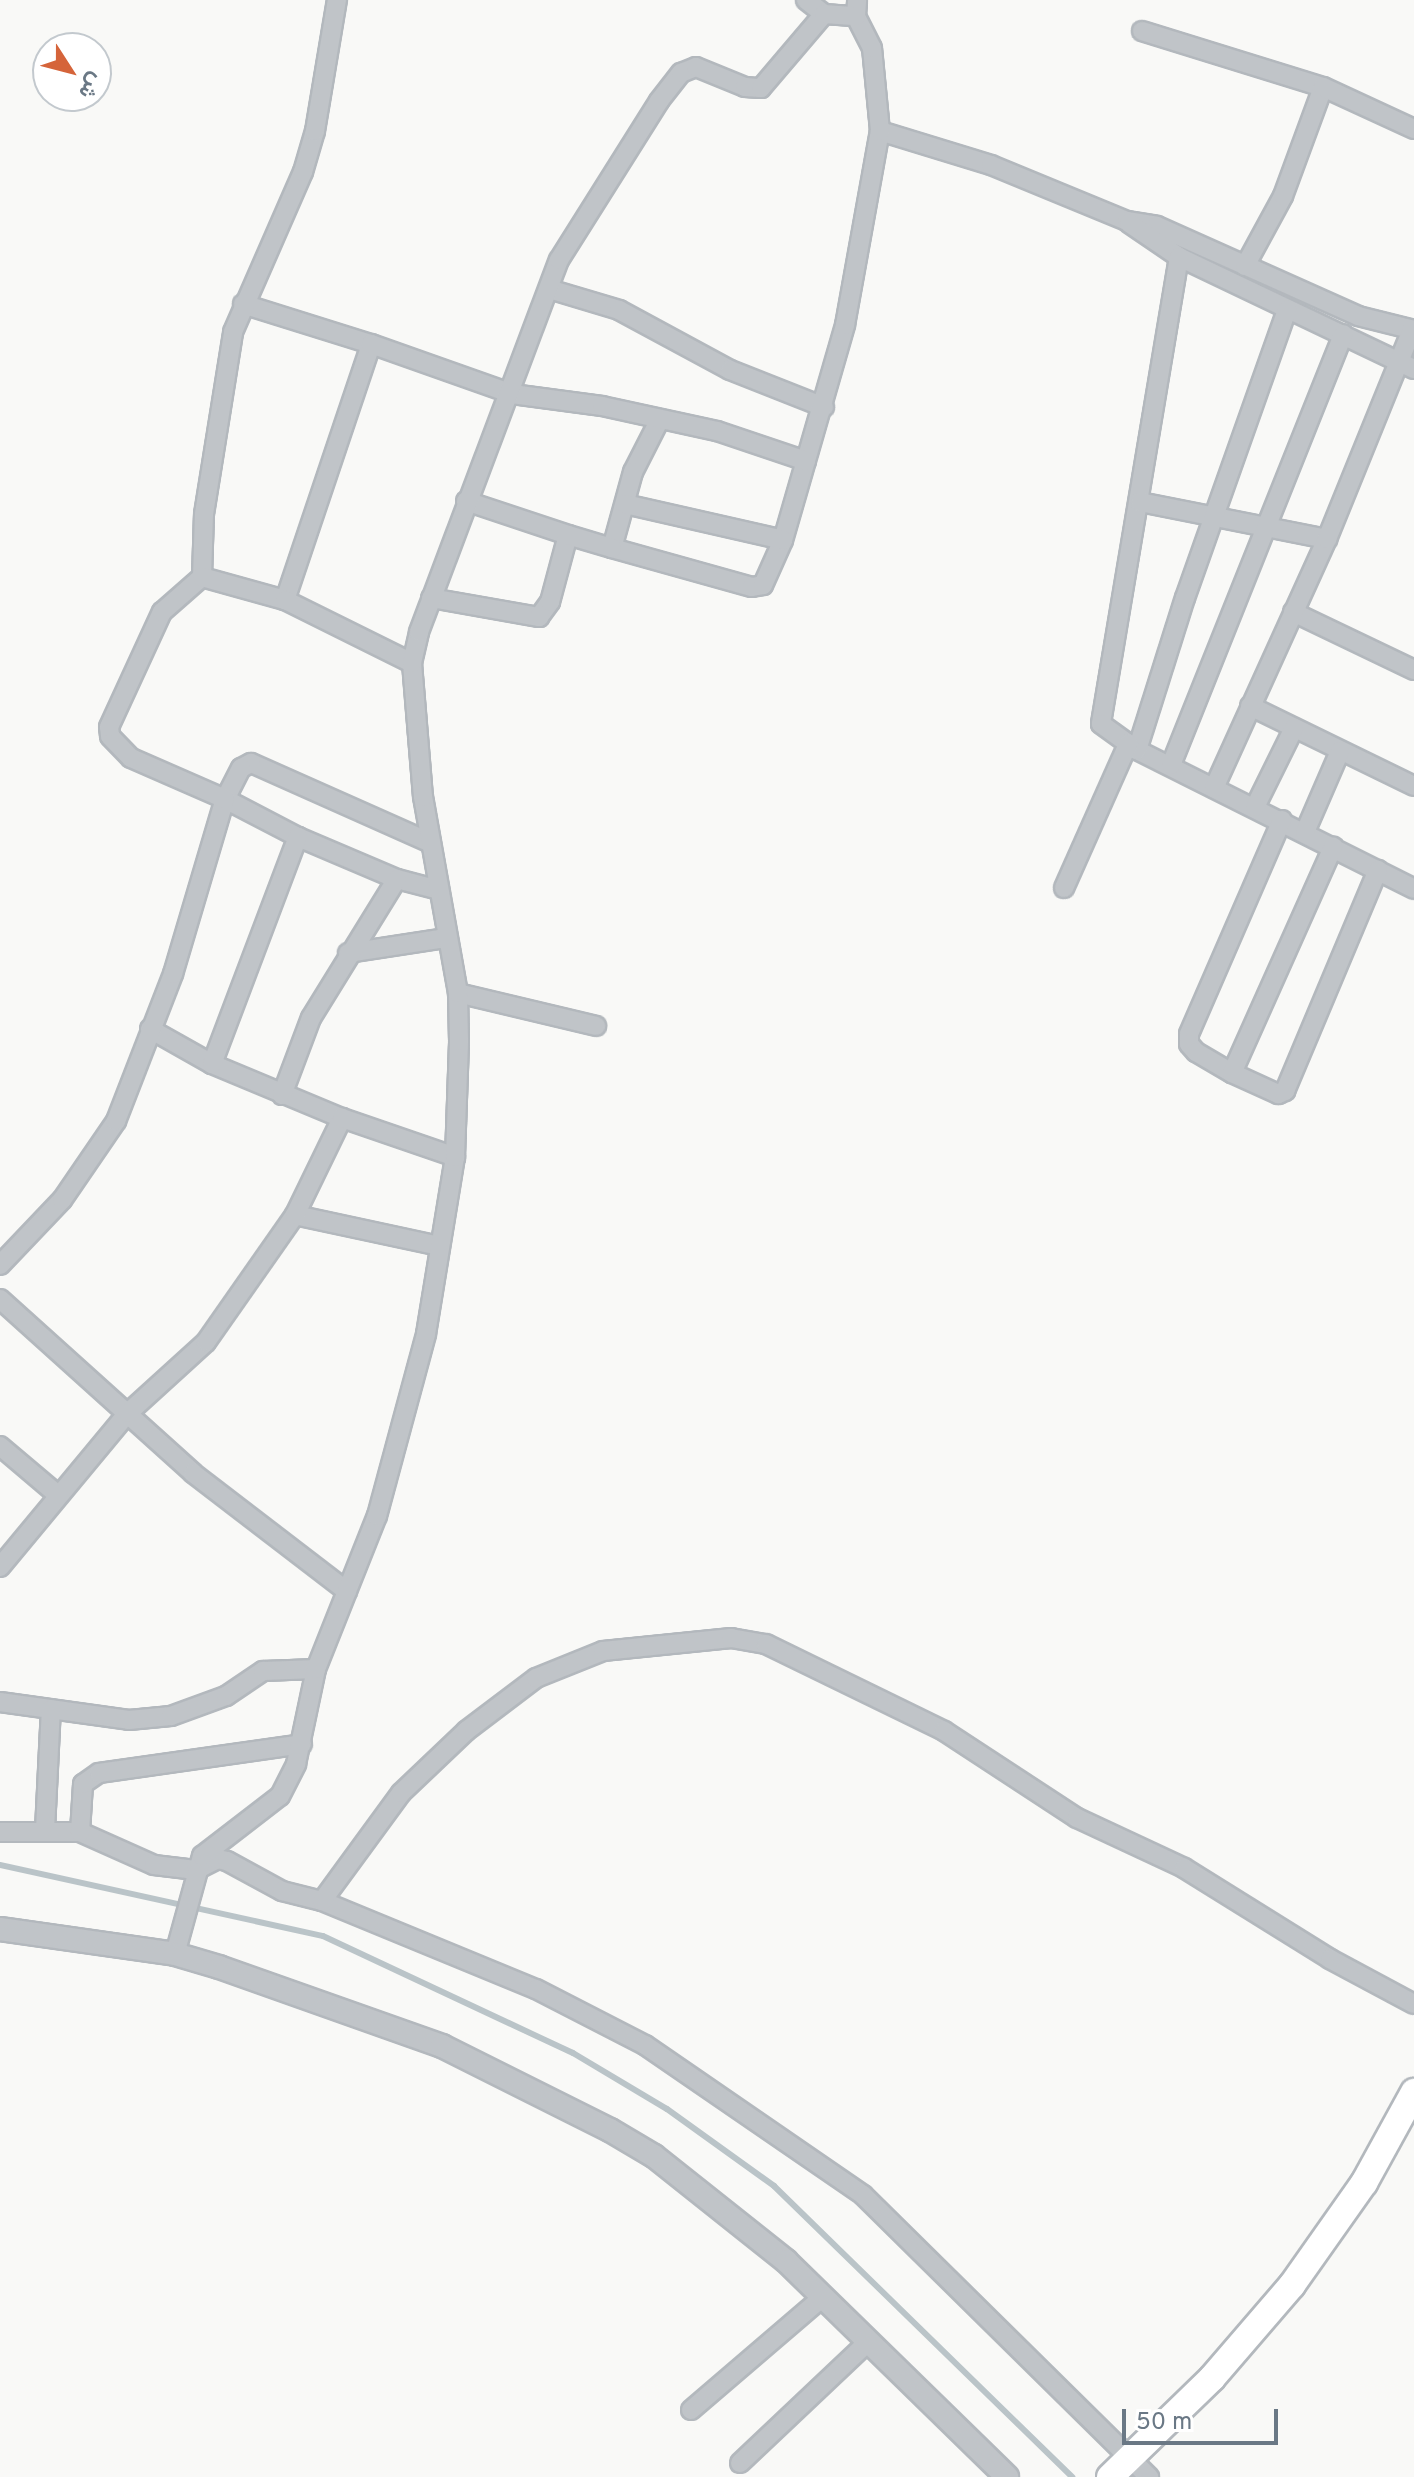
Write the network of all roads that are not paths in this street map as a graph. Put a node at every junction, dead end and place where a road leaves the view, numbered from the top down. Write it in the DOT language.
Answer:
graph roads {
  1 [pos="337,0"];
  2 [pos="806,0"];
  3 [pos="856,8"];
  4 [pos="824,14"];
  5 [pos="1142,31"];
  6 [pos="1323,87"];
  7 [pos="1414,129"];
  8 [pos="880,131"];
  9 [pos="1127,221"];
  10 [pos="1179,257"];
  11 [pos="1245,266"];
  12 [pos="549,289"];
  13 [pos="243,304"];
  14 [pos="1287,310"];
  15 [pos="1413,330"];
  16 [pos="1343,334"];
  17 [pos="371,344"];
  18 [pos="1406,367"];
  19 [pos="512,394"];
  20 [pos="824,407"];
  21 [pos="660,419"];
  22 [pos="806,461"];
  23 [pos="466,501"];
  24 [pos="1140,502"];
  25 [pos="625,504"];
  26 [pos="1214,515"];
  27 [pos="1270,524"];
  28 [pos="568,535"];
  29 [pos="1327,539"];
  30 [pos="783,540"];
  31 [pos="612,548"];
  32 [pos="202,577"];
  33 [pos="431,598"];
  34 [pos="285,600"];
  35 [pos="1293,612"];
  36 [pos="412,663"];
  37 [pos="1414,670"];
  38 [pos="1250,706"];
  39 [pos="1294,728"];
  40 [pos="1132,747"];
  41 [pos="1340,751"];
  42 [pos="1171,765"];
  43 [pos="1414,786"];
  44 [pos="1214,788"];
  45 [pos="225,799"];
  46 [pos="1255,807"];
  47 [pos="1282,820"];
  48 [pos="1305,832"];
  49 [pos="298,837"];
  50 [pos="431,843"];
  51 [pos="1333,847"];
  52 [pos="1378,870"];
  53 [pos="397,879"];
  54 [pos="1064,888"];
  55 [pos="1414,889"];
  56 [pos="439,890"];
  57 [pos="446,938"];
  58 [pos="348,953"];
  59 [pos="458,993"];
  60 [pos="596,1026"];
  61 [pos="150,1029"];
  62 [pos="212,1064"];
  63 [pos="1232,1073"];
  64 [pos="282,1095"];
  65 [pos="342,1118"];
  66 [pos="455,1157"];
  67 [pos="295,1215"];
  68 [pos="439,1246"];
  69 [pos="0,1265"];
  70 [pos="0,1299"];
  71 [pos="128,1413"];
  72 [pos="0,1446"];
  73 [pos="58,1495"];
  74 [pos="1,1563"];
  75 [pos="347,1591"];
  76 [pos="316,1669"];
  77 [pos="0,1702"];
  78 [pos="51,1709"];
  79 [pos="302,1744"];
  80 [pos="45,1830"];
  81 [pos="0,1832"];
  82 [pos="80,1832"];
  83 [pos="194,1877"];
  84 [pos="322,1901"];
  85 [pos="0,1929"];
  86 [pos="177,1946"];
  87 [pos="1414,2004"];
  88 [pos="1414,2092"];
  89 [pos="823,2297"];
  90 [pos="869,2341"];
  91 [pos="691,2410"];
  92 [pos="740,2463"];
  93 [pos="1117,2470"];
  94 [pos="1007,2477"];
  95 [pos="1149,2477"];
  1 -- 13 [label="street"];
  2 -- 4 [label="street"];
  3 -- 4 [label="street"];
  3 -- 8 [label="street"];
  4 -- 12 [label="street"];
  5 -- 6 [label="street"];
  6 -- 7 [label="street"];
  6 -- 11 [label="street"];
  8 -- 9 [label="street"];
  8 -- 20 [label="street"];
  9 -- 10 [label="street"];
  9 -- 11 [label="street"];
  10 -- 14 [label="street"];
  10 -- 24 [label="street"];
  11 -- 15 [label="street"];
  12 -- 19 [label="street"];
  12 -- 20 [label="street"];
  13 -- 17 [label="street"];
  13 -- 32 [label="street"];
  14 -- 16 [label="street"];
  14 -- 26 [label="street"];
  15 -- 18 [label="street"];
  16 -- 18 [label="street"];
  16 -- 27 [label="street"];
  17 -- 19 [label="street"];
  17 -- 34 [label="street"];
  18 -- 29 [label="street"];
  19 -- 21 [label="street"];
  19 -- 23 [label="street"];
  20 -- 22 [label="street"];
  21 -- 22 [label="street"];
  21 -- 25 [label="street"];
  22 -- 30 [label="street"];
  23 -- 28 [label="street"];
  23 -- 33 [label="street"];
  24 -- 26 [label="street"];
  24 -- 40 [label="street"];
  25 -- 30 [label="street"];
  25 -- 31 [label="street"];
  26 -- 27 [label="street"];
  26 -- 40 [label="street"];
  27 -- 29 [label="street"];
  27 -- 42 [label="street"];
  28 -- 31 [label="street"];
  28 -- 33 [label="street"];
  29 -- 35 [label="street"];
  30 -- 31 [label="street"];
  32 -- 34 [label="street"];
  32 -- 45 [label="street"];
  33 -- 36 [label="street"];
  34 -- 36 [label="street"];
  35 -- 37 [label="street"];
  35 -- 38 [label="street"];
  36 -- 50 [label="street"];
  38 -- 39 [label="street"];
  38 -- 44 [label="street"];
  39 -- 41 [label="street"];
  39 -- 46 [label="street"];
  40 -- 42 [label="street"];
  40 -- 54 [label="street"];
  41 -- 43 [label="street"];
  41 -- 48 [label="street"];
  42 -- 44 [label="street"];
  44 -- 46 [label="street"];
  45 -- 49 [label="street"];
  45 -- 50 [label="street"];
  45 -- 61 [label="street"];
  46 -- 47 [label="street"];
  47 -- 48 [label="street"];
  47 -- 63 [label="street"];
  48 -- 51 [label="street"];
  49 -- 53 [label="street"];
  49 -- 62 [label="street"];
  50 -- 56 [label="street"];
  51 -- 52 [label="street"];
  51 -- 63 [label="street"];
  52 -- 55 [label="street"];
  52 -- 63 [label="street"];
  53 -- 56 [label="street"];
  53 -- 58 [label="street"];
  56 -- 57 [label="street"];
  57 -- 58 [label="street"];
  57 -- 59 [label="street"];
  58 -- 64 [label="street"];
  59 -- 60 [label="street"];
  59 -- 66 [label="street"];
  61 -- 62 [label="street"];
  61 -- 69 [label="street"];
  62 -- 64 [label="street"];
  64 -- 65 [label="street"];
  65 -- 66 [label="street"];
  65 -- 67 [label="street"];
  66 -- 68 [label="street"];
  67 -- 68 [label="street"];
  67 -- 71 [label="street"];
  68 -- 75 [label="street"];
  70 -- 71 [label="street"];
  71 -- 73 [label="street"];
  71 -- 75 [label="street"];
  72 -- 73 [label="street"];
  73 -- 74 [label="street"];
  75 -- 76 [label="street"];
  76 -- 78 [label="street"];
  76 -- 79 [label="street"];
  77 -- 78 [label="street"];
  78 -- 80 [label="street"];
  79 -- 82 [label="street"];
  79 -- 83 [label="street"];
  80 -- 81 [label="street"];
  80 -- 82 [label="street"];
  82 -- 83 [label="street"];
  83 -- 84 [label="street"];
  83 -- 86 [label="street"];
  84 -- 87 [label="street"];
  84 -- 93 [label="street"];
  85 -- 86 [label="street"];
  86 -- 89 [label="street"];
  88 -- 93 [label="main road"];
  89 -- 90 [label="street"];
  89 -- 91 [label="street"];
  90 -- 92 [label="street"];
  90 -- 94 [label="street"];
  93 -- 95 [label="street"];
}
